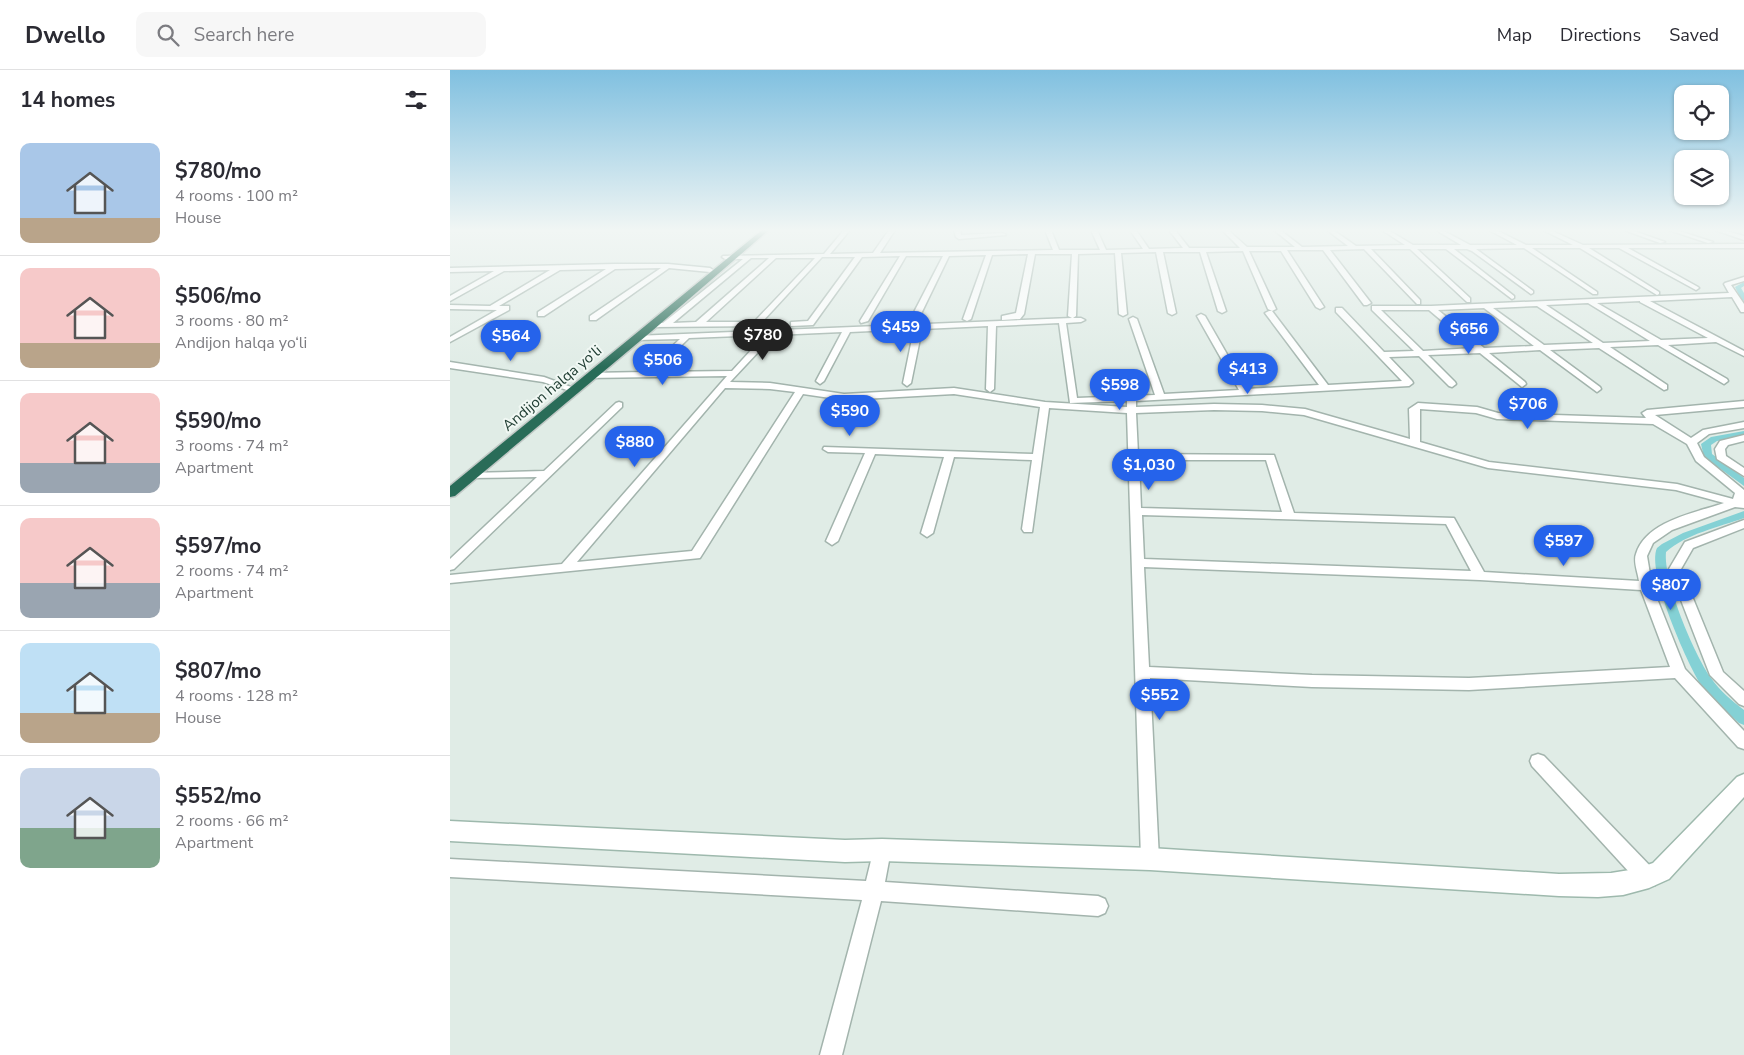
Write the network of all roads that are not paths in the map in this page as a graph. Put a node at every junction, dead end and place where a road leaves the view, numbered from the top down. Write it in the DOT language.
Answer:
graph roads {
  1 [pos="491,276"];
  2 [pos="545,276"];
  3 [pos="600,276"];
  4 [pos="654,276"];
  5 [pos="703,276"];
  6 [pos="708,276"];
  7 [pos="726,276"];
  8 [pos="753,276"];
  9 [pos="803,276"];
  10 [pos="845,276"];
  11 [pos="891,276"];
  12 [pos="937,276"];
  13 [pos="982,276"];
  14 [pos="1027,276"];
  15 [pos="1074,276"];
  16 [pos="1120,276"];
  17 [pos="1164,276"];
  18 [pos="1211,276"];
  19 [pos="1256,276"];
  20 [pos="1300,276"];
  21 [pos="1346,276"];
  22 [pos="1392,276"];
  23 [pos="1442,276"];
  24 [pos="1485,276"];
  25 [pos="1509,276"];
  26 [pos="1569,276"];
  27 [pos="1629,276"];
  28 [pos="1674,276"];
  29 [pos="1744,279"];
  30 [pos="1696,288"];
  31 [pos="1531,292"];
  32 [pos="1595,293"];
  33 [pos="1657,293"];
  34 [pos="1732,295"];
  35 [pos="1512,297"];
  36 [pos="450,299"];
  37 [pos="1642,299"];
  38 [pos="1467,300"];
  39 [pos="1590,301"];
  40 [pos="1417,302"];
  41 [pos="1367,303"];
  42 [pos="1539,304"];
  43 [pos="493,306"];
  44 [pos="1486,306"];
  45 [pos="450,307"];
  46 [pos="1320,307"];
  47 [pos="1431,308"];
  48 [pos="1338,310"];
  49 [pos="1744,310"];
  50 [pos="1222,311"];
  51 [pos="541,314"];
  52 [pos="1123,314"];
  53 [pos="1172,314"];
  54 [pos="1072,316"];
  55 [pos="1201,316"];
  56 [pos="593,318"];
  57 [pos="967,319"];
  58 [pos="1133,319"];
  59 [pos="1081,320"];
  60 [pos="864,321"];
  61 [pos="1062,321"];
  62 [pos="810,323"];
  63 [pos="756,324"];
  64 [pos="916,324"];
  65 [pos="992,324"];
  66 [pos="654,325"];
  67 [pos="665,325"];
  68 [pos="698,325"];
  69 [pos="847,330"];
  70 [pos="772,332"];
  71 [pos="688,335"];
  72 [pos="637,338"];
  73 [pos="450,340"];
  74 [pos="1718,340"];
  75 [pos="1660,343"];
  76 [pos="1601,345"];
  77 [pos="1542,347"];
  78 [pos="1481,350"];
  79 [pos="1420,353"];
  80 [pos="1382,354"];
  81 [pos="1744,354"];
  82 [pos="450,366"];
  83 [pos="736,374"];
  84 [pos="646,375"];
  85 [pos="590,376"];
  86 [pos="1724,380"];
  87 [pos="820,381"];
  88 [pos="907,383"];
  89 [pos="1452,384"];
  90 [pos="1522,384"];
  91 [pos="723,385"];
  92 [pos="567,387"];
  93 [pos="1664,387"];
  94 [pos="990,388"];
  95 [pos="1326,388"];
  96 [pos="1597,389"];
  97 [pos="800,390"];
  98 [pos="1245,393"];
  99 [pos="1160,397"];
  100 [pos="1131,398"];
  101 [pos="1744,404"];
  102 [pos="619,405"];
  103 [pos="1045,405"];
  104 [pos="1131,410"];
  105 [pos="1656,420"];
  106 [pos="1744,425"];
  107 [pos="1744,438"];
  108 [pos="1691,442"];
  109 [pos="1415,444"];
  110 [pos="828,449"];
  111 [pos="871,451"];
  112 [pos="950,454"];
  113 [pos="1134,457"];
  114 [pos="1038,458"];
  115 [pos="547,474"];
  116 [pos="1744,474"];
  117 [pos="472,475"];
  118 [pos="450,482"];
  119 [pos="450,493"];
  120 [pos="1740,505"];
  121 [pos="1137,511"];
  122 [pos="1289,515"];
  123 [pos="1744,524"];
  124 [pos="1028,530"];
  125 [pos="927,533"];
  126 [pos="832,541"];
  127 [pos="1139,563"];
  128 [pos="450,566"];
  129 [pos="566,568"];
  130 [pos="1480,576"];
  131 [pos="450,579"];
  132 [pos="1646,586"];
  133 [pos="1142,672"];
  134 [pos="1679,672"];
  135 [pos="1744,700"];
  136 [pos="1744,742"];
  137 [pos="1538,761"];
  138 [pos="1744,783"];
  139 [pos="450,831"];
  140 [pos="882,850"];
  141 [pos="1150,858"];
  142 [pos="450,868"];
  143 [pos="1648,878"];
  144 [pos="874,891"];
  145 [pos="1098,906"];
  146 [pos="832,1055"];
  1 -- 36 [label="street"];
  2 -- 43 [label="street"];
  3 -- 51 [label="street"];
  4 -- 56 [label="street"];
  5 -- 92 [label="highway, Andijon halqa yo‘li"];
  6 -- 66 [label="highway, Andijon halqa yo‘li"];
  7 -- 67 [label="street"];
  8 -- 68 [label="street"];
  9 -- 63 [label="street"];
  10 -- 62 [label="street"];
  11 -- 60 [label="street"];
  12 -- 64 [label="street"];
  13 -- 57 [label="street"];
  14 -- 57 [label="street"];
  15 -- 54 [label="street"];
  16 -- 52 [label="street"];
  17 -- 53 [label="street"];
  18 -- 50 [label="street"];
  19 -- 95 [label="street"];
  20 -- 46 [label="street"];
  21 -- 41 [label="street"];
  22 -- 40 [label="street"];
  23 -- 38 [label="street"];
  24 -- 35 [label="street"];
  25 -- 31 [label="street"];
  26 -- 32 [label="street"];
  27 -- 33 [label="street"];
  28 -- 30 [label="street"];
  29 -- 34 [label="street"];
  34 -- 37 [label="street"];
  34 -- 49 [label="street"];
  37 -- 39 [label="street"];
  37 -- 74 [label="street"];
  39 -- 42 [label="street"];
  39 -- 75 [label="street"];
  42 -- 44 [label="street"];
  42 -- 76 [label="street"];
  43 -- 45 [label="street"];
  43 -- 73 [label="street"];
  44 -- 47 [label="street"];
  44 -- 77 [label="street"];
  47 -- 78 [label="street"];
  47 -- 79 [label="street"];
  48 -- 80 [label="street"];
  55 -- 98 [label="street"];
  57 -- 64 [label="street"];
  58 -- 99 [label="street"];
  59 -- 61 [label="street"];
  60 -- 62 [label="street"];
  60 -- 64 [label="street"];
  61 -- 65 [label="street"];
  61 -- 100 [label="street"];
  62 -- 63 [label="street"];
  63 -- 68 [label="street"];
  64 -- 65 [label="street"];
  64 -- 69 [label="street"];
  64 -- 88 [label="street"];
  65 -- 94 [label="street"];
  66 -- 67 [label="street"];
  66 -- 72 [label="highway, Andijon halqa yo‘li"];
  67 -- 68 [label="street"];
  69 -- 70 [label="street"];
  69 -- 87 [label="street"];
  70 -- 71 [label="street"];
  70 -- 83 [label="street"];
  71 -- 72 [label="street"];
  71 -- 84 [label="street"];
  72 -- 85 [label="highway, Andijon halqa yo‘li"];
  74 -- 75 [label="street"];
  74 -- 81 [label="street"];
  75 -- 76 [label="street"];
  75 -- 86 [label="street"];
  76 -- 77 [label="street"];
  76 -- 93 [label="street"];
  77 -- 78 [label="street"];
  77 -- 96 [label="street"];
  78 -- 79 [label="street"];
  78 -- 90 [label="street"];
  79 -- 80 [label="street"];
  79 -- 89 [label="street"];
  80 -- 95 [label="street"];
  82 -- 92 [label="street"];
  83 -- 84 [label="street"];
  83 -- 91 [label="street"];
  84 -- 85 [label="street"];
  85 -- 117 [label="highway, Andijon halqa yo‘li"];
  91 -- 97 [label="street"];
  91 -- 129 [label="street"];
  92 -- 118 [label="highway, Andijon halqa yo‘li"];
  95 -- 98 [label="street"];
  97 -- 103 [label="street"];
  97 -- 129 [label="street"];
  98 -- 99 [label="street"];
  99 -- 100 [label="street"];
  100 -- 104 [label="street"];
  101 -- 105 [label="street"];
  102 -- 115 [label="street"];
  103 -- 104 [label="street"];
  103 -- 114 [label="street"];
  104 -- 109 [label="street"];
  104 -- 113 [label="street"];
  105 -- 108 [label="street"];
  105 -- 109 [label="street"];
  106 -- 108 [label="street"];
  107 -- 116 [label="street"];
  108 -- 120 [label="street"];
  109 -- 120 [label="street"];
  110 -- 111 [label="street"];
  111 -- 112 [label="street"];
  111 -- 126 [label="street"];
  112 -- 114 [label="street"];
  112 -- 125 [label="street"];
  113 -- 121 [label="street"];
  113 -- 122 [label="street"];
  114 -- 124 [label="street"];
  115 -- 117 [label="street"];
  115 -- 128 [label="street"];
  117 -- 119 [label="highway, Andijon halqa yo‘li"];
  120 -- 132 [label="street"];
  121 -- 122 [label="street"];
  121 -- 127 [label="street"];
  122 -- 130 [label="street"];
  123 -- 135 [label="street"];
  127 -- 130 [label="street"];
  127 -- 133 [label="street"];
  129 -- 131 [label="street"];
  130 -- 132 [label="street"];
  132 -- 134 [label="street"];
  133 -- 134 [label="street"];
  133 -- 141 [label="street"];
  134 -- 136 [label="street"];
  137 -- 143 [label="street"];
  138 -- 143 [label="street"];
  139 -- 140 [label="street"];
  140 -- 141 [label="street"];
  140 -- 144 [label="street"];
  141 -- 143 [label="street"];
  142 -- 144 [label="street"];
  144 -- 145 [label="street"];
  144 -- 146 [label="street"];
}
